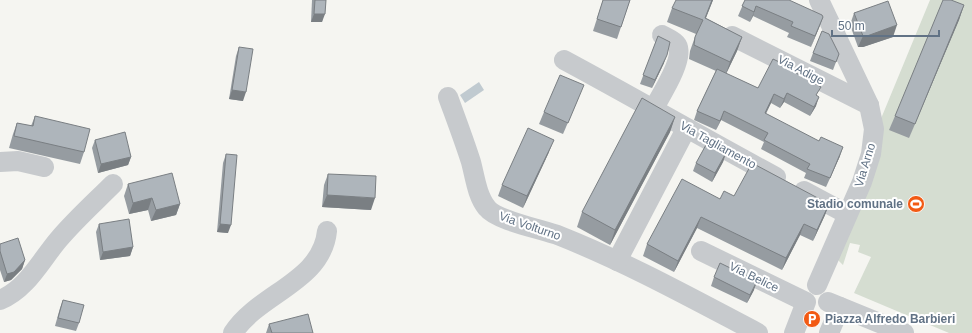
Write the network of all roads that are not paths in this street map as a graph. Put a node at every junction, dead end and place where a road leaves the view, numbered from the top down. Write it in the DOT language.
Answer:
graph roads {
  1 [pos="819,0"];
  2 [pos="662,35"];
  3 [pos="732,36"];
  4 [pos="564,60"];
  5 [pos="448,97"];
  6 [pos="869,105"];
  7 [pos="654,108"];
  8 [pos="686,129"];
  9 [pos="0,162"];
  10 [pos="44,167"];
  11 [pos="113,184"];
  12 [pos="847,214"];
  13 [pos="327,231"];
  14 [pos="701,251"];
  15 [pos="617,261"];
  16 [pos="817,285"];
  17 [pos="0,300"];
  18 [pos="806,302"];
  19 [pos="834,304"];
  20 [pos="233,333"];
  21 [pos="758,333"];
  22 [pos="794,333"];
  23 [pos="829,333"];
  24 [pos="904,333"];
  1 -- 6 [label="street, Via Arno"];
  2 -- 7 [label="street"];
  3 -- 6 [label="street, Via Adige"];
  4 -- 7 [label="street, Via Tagliamento"];
  5 -- 15 [label="street, Via Volturno"];
  6 -- 12 [label="street, Via Arno"];
  7 -- 8 [label="street, Via Tagliamento"];
  8 -- 12 [label="street, Via Tagliamento"];
  8 -- 15 [label="street"];
  9 -- 10 [label="street"];
  11 -- 17 [label="street"];
  12 -- 16 [label="street, Via Arno"];
  13 -- 20 [label="street"];
  14 -- 18 [label="street, Via Belice"];
  15 -- 21 [label="street, Via Volturno"];
  16 -- 18 [label="street"];
  16 -- 19 [label="street"];
  18 -- 19 [label="street"];
  18 -- 22 [label="street"];
  19 -- 23 [label="street"];
  19 -- 24 [label="street"];
}
